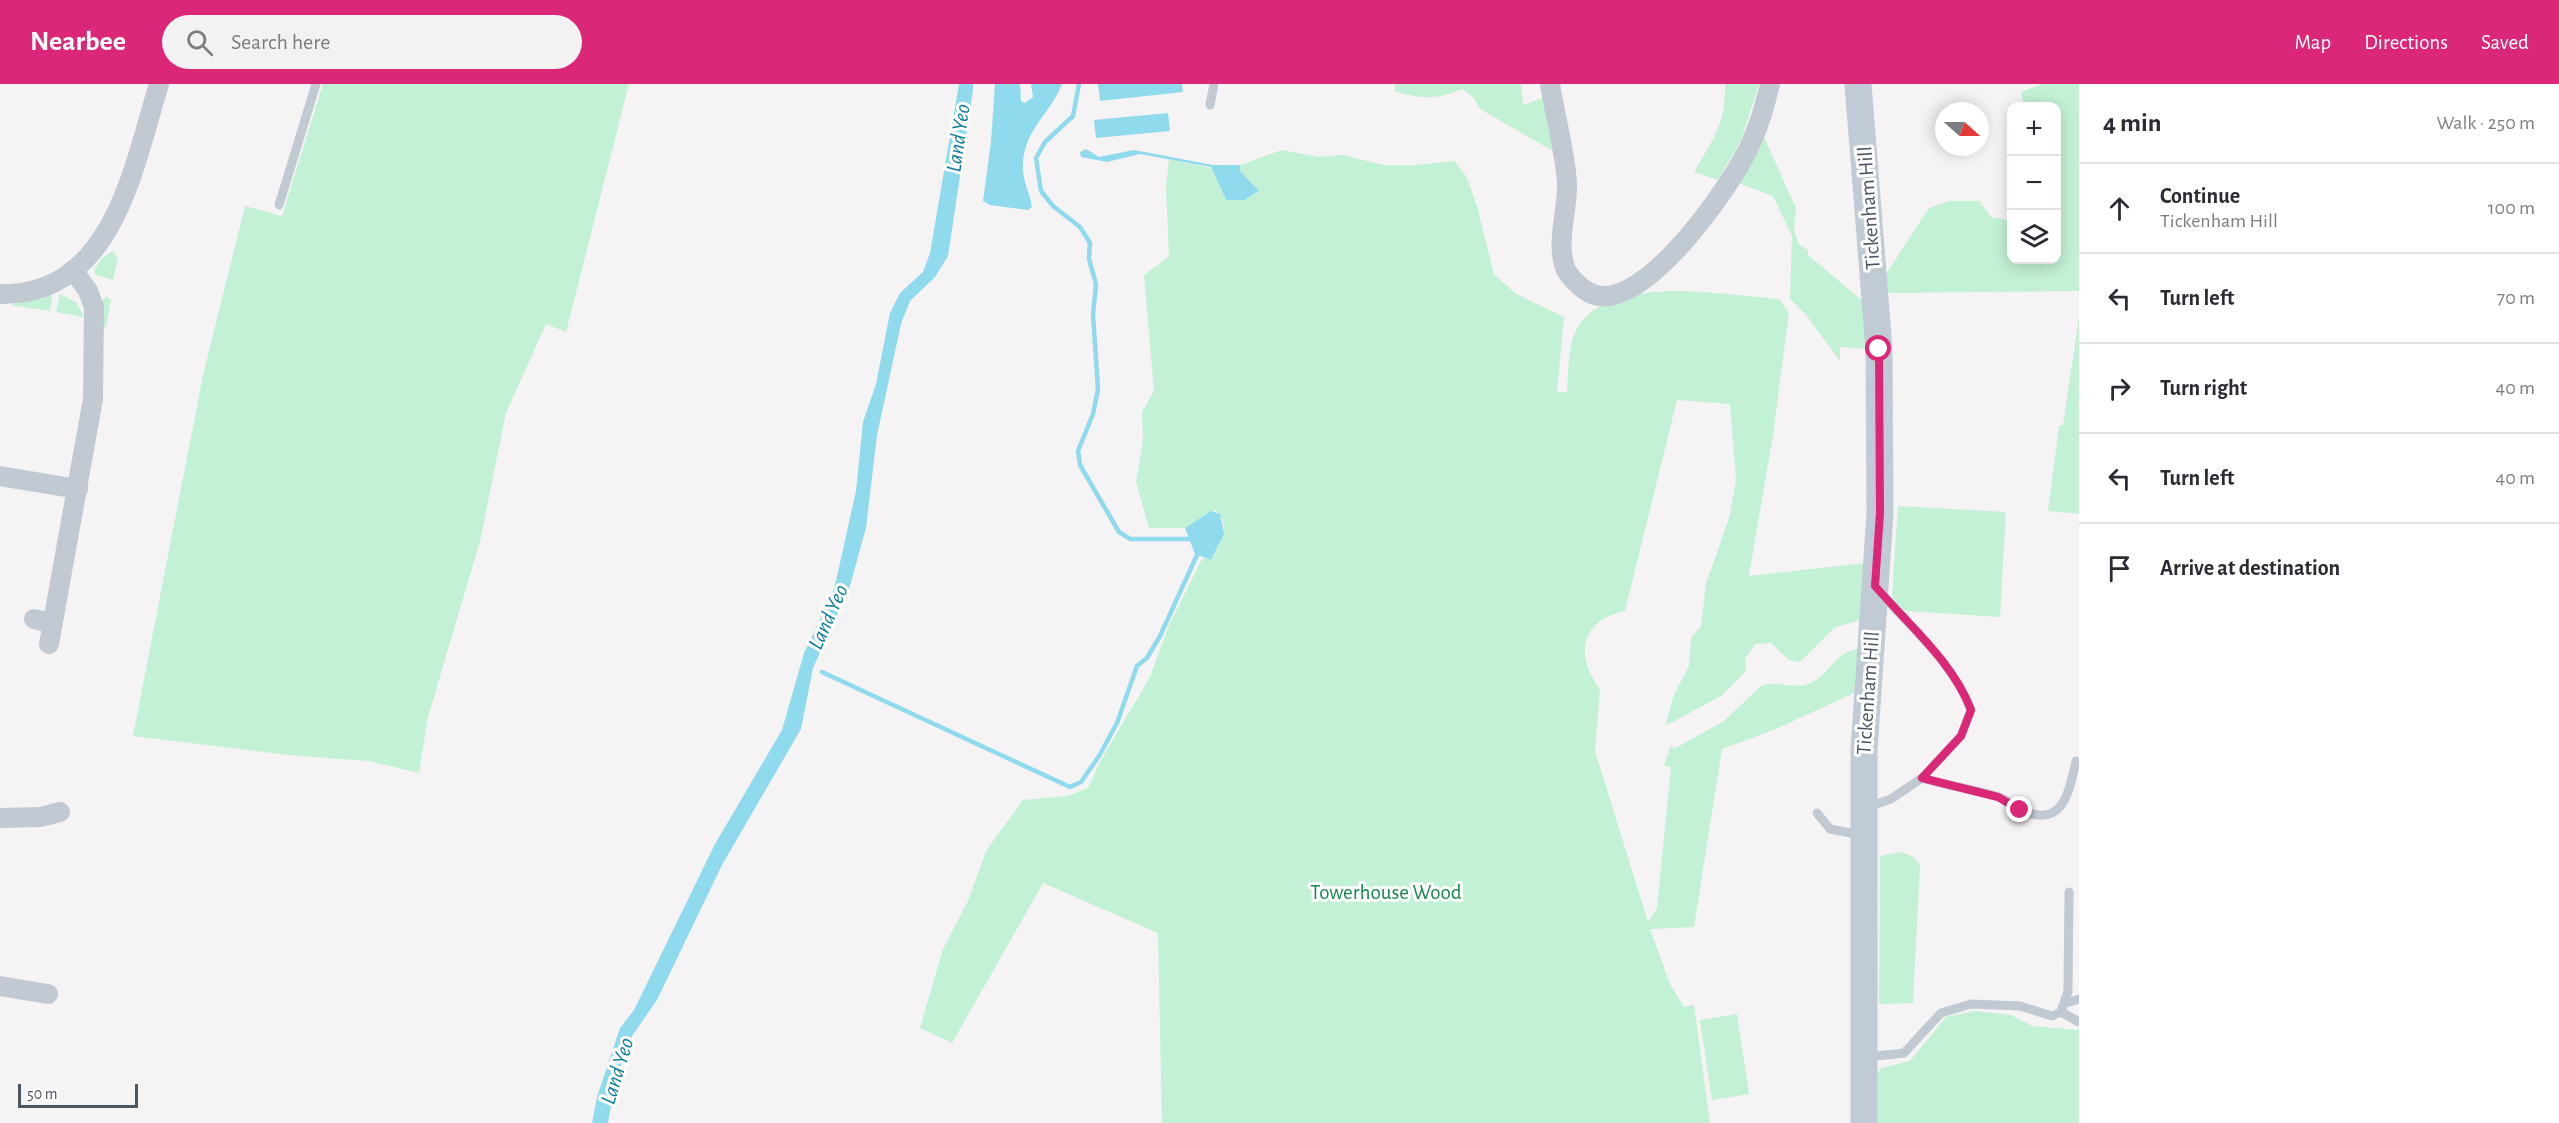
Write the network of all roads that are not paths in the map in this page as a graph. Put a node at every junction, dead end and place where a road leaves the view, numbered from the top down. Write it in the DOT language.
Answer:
graph roads {
  1 [pos="159,84"];
  2 [pos="316,84"];
  3 [pos="1214,84"];
  4 [pos="1550,84"];
  5 [pos="1770,84"];
  6 [pos="1858,84"];
  7 [pos="1210,105"];
  8 [pos="279,205"];
  9 [pos="73,270"];
  10 [pos="0,294"];
  11 [pos="0,476"];
  12 [pos="78,489"];
  13 [pos="1875,586"];
  14 [pos="49,644"];
  15 [pos="2076,761"];
  16 [pos="1922,778"];
  17 [pos="1864,808"];
  18 [pos="1817,813"];
  19 [pos="0,818"];
  20 [pos="51,820"];
  21 [pos="1863,835"];
  22 [pos="2068,892"];
  23 [pos="0,986"];
  24 [pos="48,994"];
  25 [pos="2079,999"];
  26 [pos="2063,1007"];
  27 [pos="2079,1022"];
  28 [pos="1864,1057"];
  29 [pos="1864,1123"];
  1 -- 9 [label="street"];
  2 -- 8 [label="lane"];
  3 -- 7 [label="lane"];
  4 -- 5 [label="street"];
  6 -- 13 [label="main road, Tickenham Hill"];
  9 -- 10 [label="street"];
  9 -- 12 [label="street"];
  11 -- 12 [label="street"];
  12 -- 14 [label="street"];
  13 -- 16 [label="lane"];
  13 -- 17 [label="main road, Tickenham Hill"];
  15 -- 16 [label="lane"];
  16 -- 17 [label="lane"];
  17 -- 21 [label="main road, Tickenham Hill"];
  18 -- 21 [label="lane"];
  19 -- 20 [label="street"];
  21 -- 28 [label="main road, Tickenham Hill"];
  22 -- 26 [label="lane"];
  23 -- 24 [label="street"];
  25 -- 26 [label="lane"];
  26 -- 27 [label="lane"];
  26 -- 28 [label="lane"];
  28 -- 29 [label="main road, Tickenham Hill"];
}
